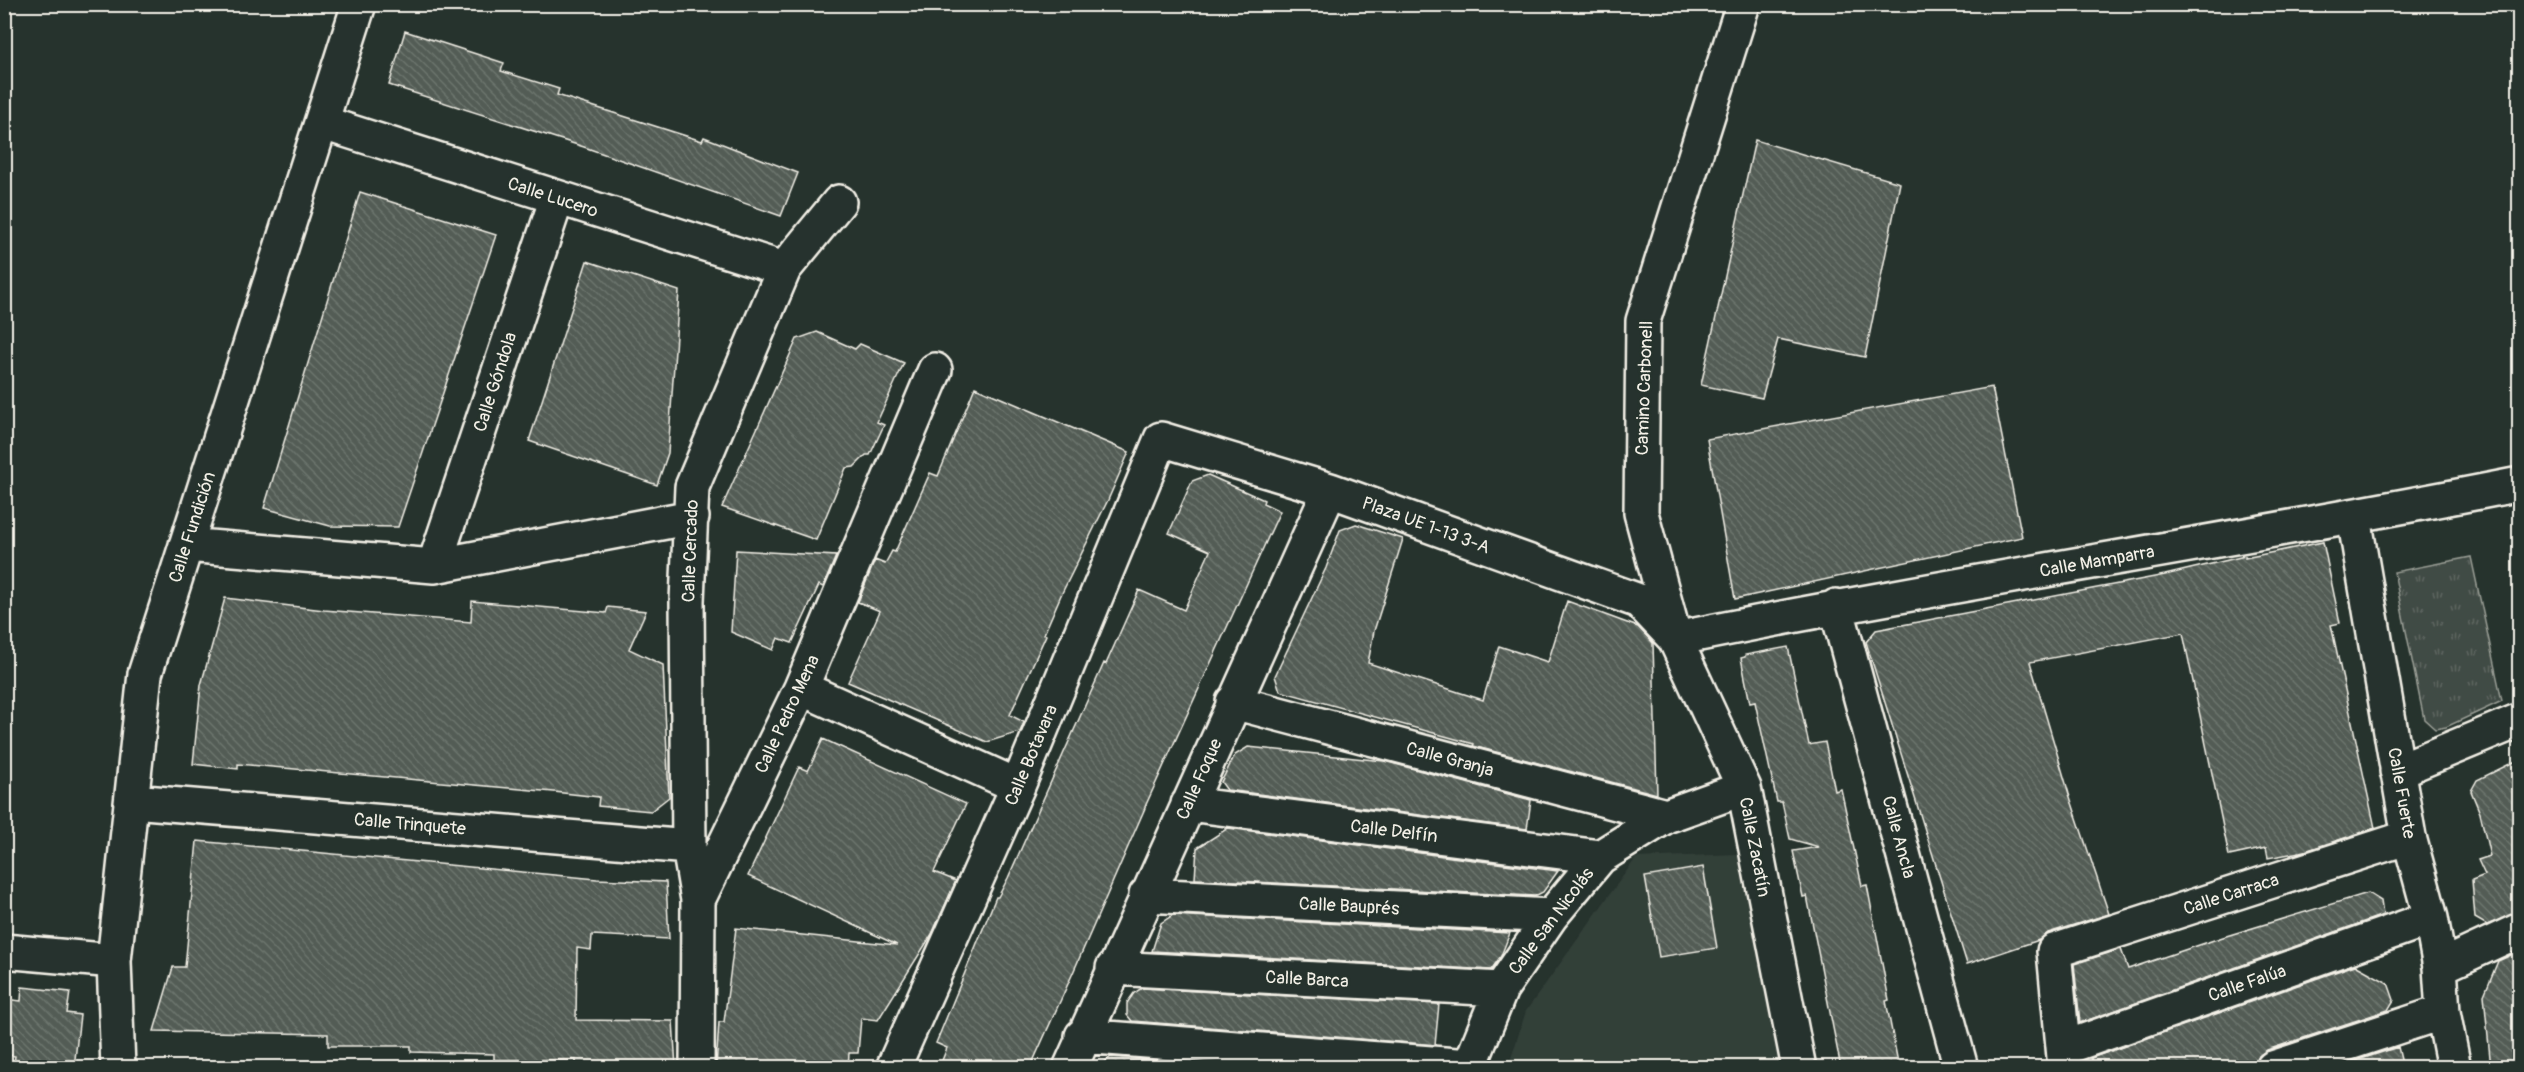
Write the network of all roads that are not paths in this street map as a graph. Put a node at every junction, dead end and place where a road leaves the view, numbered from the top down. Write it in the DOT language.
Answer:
graph roads {
  1 [pos="359,4"];
  2 [pos="1743,4"];
  3 [pos="323,123"];
  4 [pos="556,198"];
  5 [pos="838,202"];
  6 [pos="784,269"];
  7 [pos="935,370"];
  8 [pos="1161,439"];
  9 [pos="2520,484"];
  10 [pos="1330,490"];
  11 [pos="692,517"];
  12 [pos="2354,517"];
  13 [pos="186,545"];
  14 [pos="434,566"];
  15 [pos="1836,606"];
  16 [pos="1675,639"];
  17 [pos="801,688"];
  18 [pos="1233,702"];
  19 [pos="2520,720"];
  20 [pos="2397,771"];
  21 [pos="1018,786"];
  22 [pos="1744,788"];
  23 [pos="132,801"];
  24 [pos="1188,804"];
  25 [pos="1666,816"];
  26 [pos="2409,837"];
  27 [pos="689,847"];
  28 [pos="1600,857"];
  29 [pos="1146,895"];
  30 [pos="698,900"];
  31 [pos="1551,916"];
  32 [pos="2431,918"];
  33 [pos="2520,930"];
  34 [pos="4,951"];
  35 [pos="114,961"];
  36 [pos="2440,967"];
  37 [pos="1113,968"];
  38 [pos="1501,989"];
  39 [pos="2443,1012"];
  40 [pos="1082,1036"];
  41 [pos="2064,1058"];
  42 [pos="1470,1067"];
  43 [pos="118,1068"];
  44 [pos="697,1068"];
  45 [pos="893,1068"];
  46 [pos="1070,1068"];
  47 [pos="1799,1068"];
  48 [pos="1961,1068"];
  49 [pos="2273,1068"];
  50 [pos="2454,1068"];
  1 -- 3 [label="street, Calle Fundición"];
  2 -- 16 [label="street, Camino Carbonell"];
  3 -- 4 [label="street, Calle Lucero"];
  3 -- 13 [label="street, Calle Fundición"];
  4 -- 6 [label="street, Calle Lucero"];
  4 -- 14 [label="street, Calle Góndola"];
  5 -- 6 [label="street, Calle Cercado"];
  6 -- 11 [label="street, Calle Cercado"];
  7 -- 17 [label="street, Calle Pedro Mena"];
  8 -- 10 [label="street, Plaza UE 1-13 3-A"];
  8 -- 21 [label="street, Calle Botavara"];
  9 -- 12 [label="street, Calle Mamparra"];
  10 -- 16 [label="street, Plaza UE 1-13 3-A"];
  10 -- 18 [label="street, Calle Foque"];
  11 -- 14 [label="street"];
  11 -- 27 [label="street, Calle Cercado"];
  12 -- 15 [label="street, Calle Mamparra"];
  12 -- 20 [label="street, Calle Fuerte"];
  13 -- 14 [label="street"];
  13 -- 23 [label="street, Calle Fundición"];
  15 -- 16 [label="street, Calle Mamparra"];
  15 -- 48 [label="street, Calle Ancla"];
  16 -- 22 [label="street, Calle Zacatín"];
  17 -- 21 [label="street"];
  17 -- 30 [label="street, Calle Pedro Mena"];
  18 -- 24 [label="street, Calle Foque"];
  18 -- 25 [label="street, Calle Granja"];
  19 -- 20 [label="street"];
  20 -- 26 [label="street, Calle Fuerte"];
  21 -- 45 [label="street, Calle Botavara"];
  22 -- 25 [label="street, Calle San Nicolás"];
  22 -- 47 [label="street, Calle Zacatín"];
  23 -- 27 [label="street, Calle Trinquete"];
  23 -- 35 [label="street, Calle Fundición"];
  24 -- 28 [label="street, Calle Delfín"];
  24 -- 29 [label="street, Calle Foque"];
  25 -- 28 [label="street, Calle San Nicolás"];
  26 -- 32 [label="street, Calle Fuerte"];
  26 -- 41 [label="street, Calle Carraca"];
  27 -- 30 [label="street, Calle Cercado"];
  28 -- 31 [label="street, Calle San Nicolás"];
  29 -- 31 [label="street, Calle Bauprés"];
  29 -- 37 [label="street, Calle Foque"];
  30 -- 44 [label="street, Calle Pedro Mena"];
  31 -- 38 [label="street, Calle San Nicolás"];
  32 -- 36 [label="street, Calle Fuerte"];
  32 -- 41 [label="street, Calle Falúa"];
  33 -- 36 [label="street"];
  34 -- 35 [label="street"];
  35 -- 43 [label="street, Calle Fundición"];
  36 -- 39 [label="street, Calle Fuerte"];
  37 -- 38 [label="street, Calle Barca"];
  37 -- 40 [label="street, Calle Foque"];
  38 -- 42 [label="street, Calle San Nicolás"];
  39 -- 49 [label="street"];
  39 -- 50 [label="street, Calle Fuerte"];
  40 -- 42 [label="street"];
  40 -- 46 [label="street, Calle Foque"];
}
